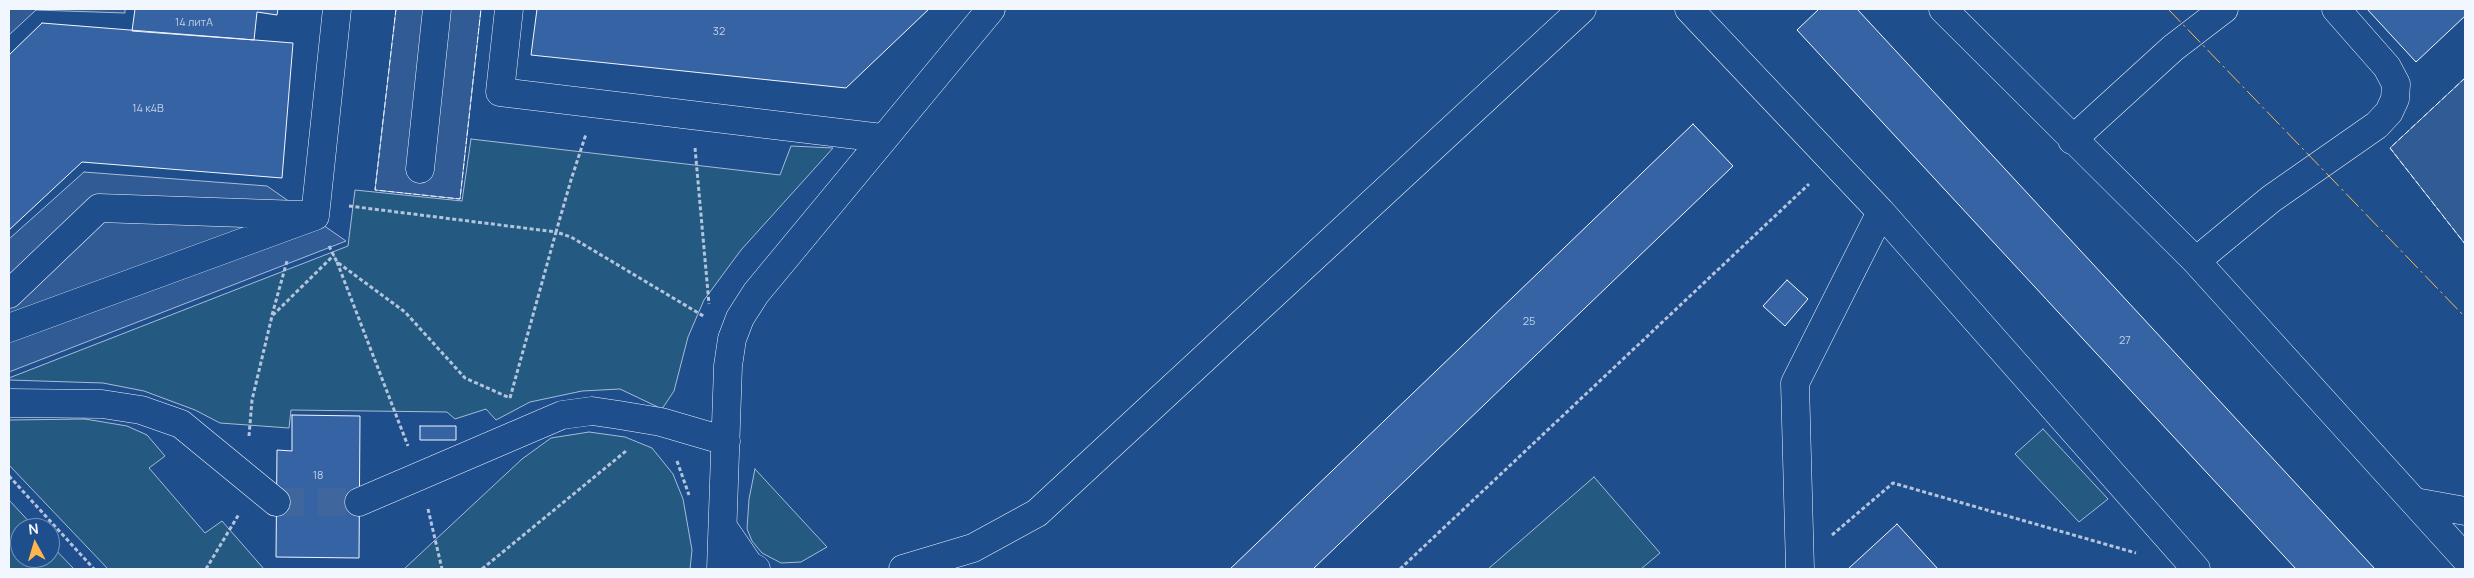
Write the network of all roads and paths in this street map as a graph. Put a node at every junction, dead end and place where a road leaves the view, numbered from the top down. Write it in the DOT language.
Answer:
graph roads {
  1 [pos="337,9"];
  2 [pos="438,9"];
  3 [pos="509,9"];
  4 [pos="992,9"];
  5 [pos="1582,9"];
  6 [pos="1689,9"];
  7 [pos="1942,9"];
  8 [pos="2224,9"];
  9 [pos="2336,9"];
  10 [pos="597,103"];
  11 [pos="692,115"];
  12 [pos="882,138"];
  13 [pos="2072,140"];
  14 [pos="1834,161"];
  15 [pos="420,169"];
  16 [pos="1881,212"];
  17 [pos="307,214"];
  18 [pos="556,232"];
  19 [pos="334,255"];
  20 [pos="2196,261"];
  21 [pos="337,262"];
  22 [pos="9,294"];
  23 [pos="272,316"];
  24 [pos="9,328"];
  25 [pos="510,398"];
  26 [pos="9,403"];
  27 [pos="557,418"];
  28 [pos="726,441"];
  29 [pos="627,450"];
  30 [pos="676,458"];
  31 [pos="9,476"];
  32 [pos="420,476"];
  33 [pos="259,488"];
  34 [pos="360,502"];
  35 [pos="2415,502"];
  36 [pos="691,503"];
  37 [pos="2465,511"];
  38 [pos="723,527"];
  39 [pos="436,542"];
  40 [pos="2140,554"];
  41 [pos="2465,558"];
  42 [pos="1800,566"];
  43 [pos="94,569"];
  44 [pos="206,569"];
  45 [pos="442,569"];
  46 [pos="482,569"];
  47 [pos="721,569"];
  48 [pos="756,569"];
  49 [pos="903,569"];
  50 [pos="1400,569"];
  51 [pos="2196,569"];
  1 -- 17 [label="street"];
  2 -- 15 [label="street"];
  3 -- 10 [label="street"];
  4 -- 12 [label="street"];
  5 -- 49 [label="street"];
  6 -- 14 [label="street"];
  7 -- 13 [label="street"];
  8 -- 13 [label="street"];
  9 -- 20 [label="street"];
  10 -- 11 [label="street"];
  10 -- 18 [label="path"];
  11 -- 12 [label="street"];
  11 -- 18 [label="path"];
  12 -- 28 [label="street"];
  13 -- 20 [label="street"];
  14 -- 16 [label="street"];
  14 -- 50 [label="path"];
  16 -- 42 [label="street"];
  16 -- 51 [label="street"];
  17 -- 18 [label="path"];
  17 -- 19 [label="path"];
  17 -- 22 [label="street"];
  17 -- 23 [label="path"];
  17 -- 24 [label="street"];
  18 -- 25 [label="path"];
  19 -- 21 [label="path"];
  19 -- 23 [label="path"];
  20 -- 35 [label="street"];
  21 -- 25 [label="path"];
  21 -- 32 [label="path"];
  23 -- 33 [label="path"];
  25 -- 27 [label="path"];
  26 -- 33 [label="street"];
  27 -- 28 [label="street"];
  27 -- 32 [label="street"];
  28 -- 38 [label="street"];
  29 -- 46 [label="path"];
  30 -- 36 [label="path"];
  31 -- 43 [label="path"];
  32 -- 34 [label="street"];
  33 -- 44 [label="path"];
  35 -- 37 [label="street"];
  35 -- 41 [label="street"];
  38 -- 47 [label="street"];
  38 -- 48 [label="street"];
  39 -- 45 [label="path"];
  40 -- 42 [label="path"];
}
